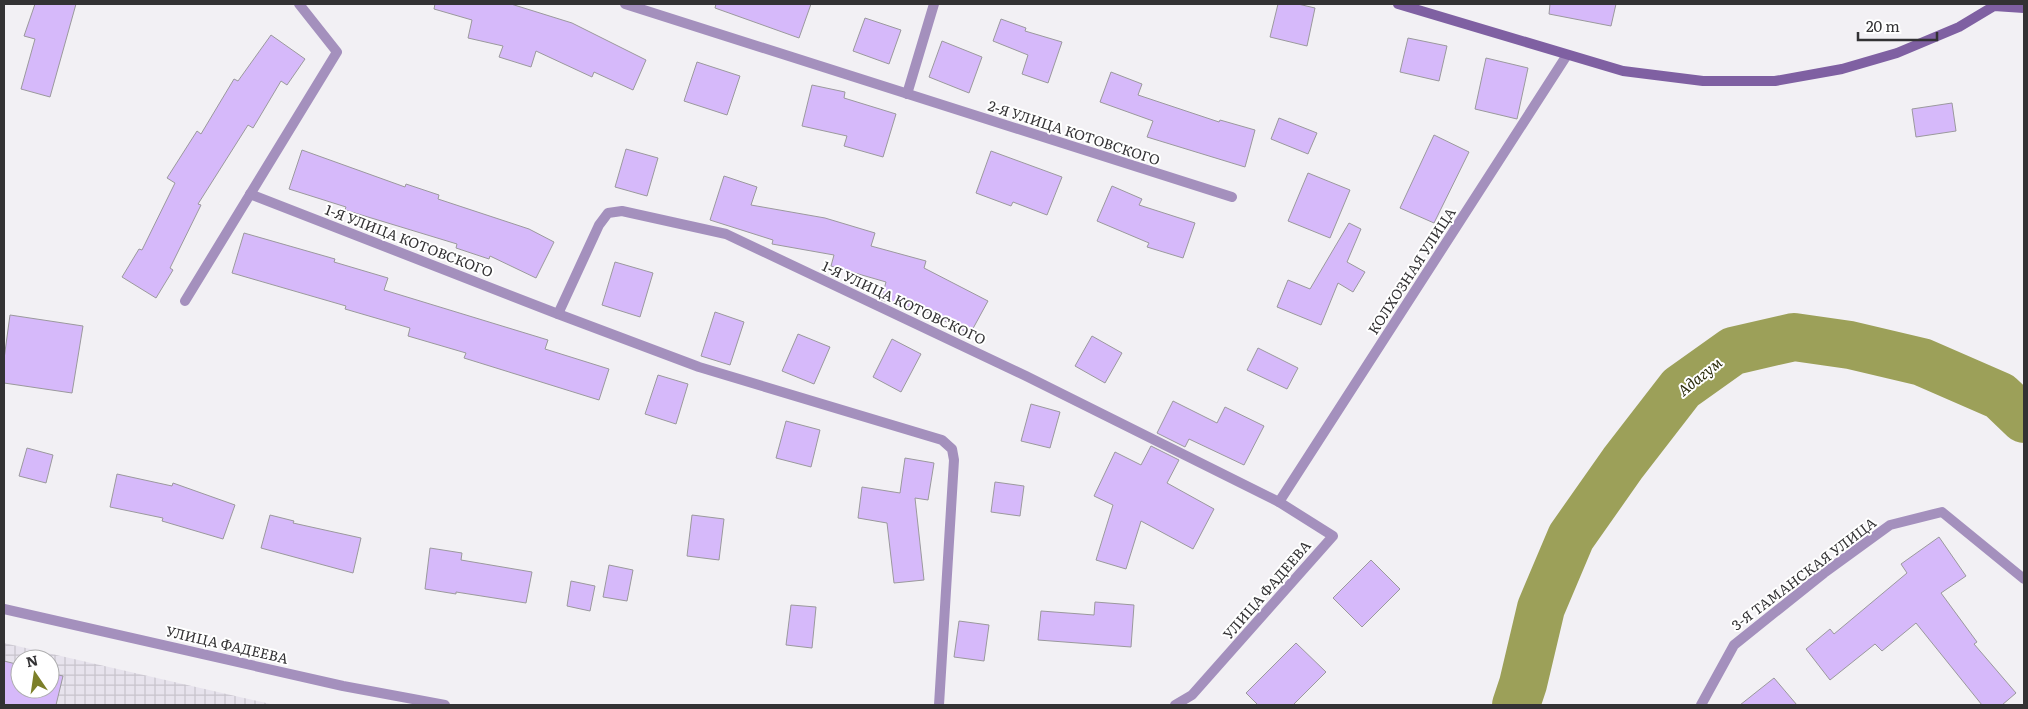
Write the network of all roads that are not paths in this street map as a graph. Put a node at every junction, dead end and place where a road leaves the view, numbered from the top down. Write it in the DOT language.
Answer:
graph roads {
  1 [pos="299,4"];
  2 [pos="625,4"];
  3 [pos="934,4"];
  4 [pos="1398,4"];
  5 [pos="1994,5"];
  6 [pos="2024,8"];
  7 [pos="1567,56"];
  8 [pos="907,94"];
  9 [pos="250,194"];
  10 [pos="1232,198"];
  11 [pos="185,301"];
  12 [pos="558,314"];
  13 [pos="1279,502"];
  14 [pos="2024,579"];
  15 [pos="4,609"];
  16 [pos="445,705"];
  17 [pos="939,705"];
  18 [pos="1175,705"];
  19 [pos="1701,705"];
  1 -- 9 [label="street"];
  2 -- 8 [label="street, 2-Я УЛИЦА КОТОВСКОГО"];
  3 -- 8 [label="street"];
  4 -- 7 [label="main road"];
  5 -- 6 [label="main road"];
  5 -- 7 [label="main road"];
  7 -- 13 [label="street, КОЛХОЗНАЯ УЛИЦА"];
  8 -- 10 [label="street, 2-Я УЛИЦА КОТОВСКОГО"];
  9 -- 11 [label="street"];
  9 -- 12 [label="street, 1-Я УЛИЦА КОТОВСКОГО"];
  12 -- 13 [label="street, 1-Я УЛИЦА КОТОВСКОГО"];
  12 -- 17 [label="street, 1-Я УЛИЦА КОТОВСКОГО"];
  13 -- 18 [label="street, УЛИЦА ФАДЕЕВА"];
  14 -- 19 [label="street, 3-Я ТАМАНСКАЯ УЛИЦА"];
  15 -- 16 [label="street, УЛИЦА ФАДЕЕВА"];
}
